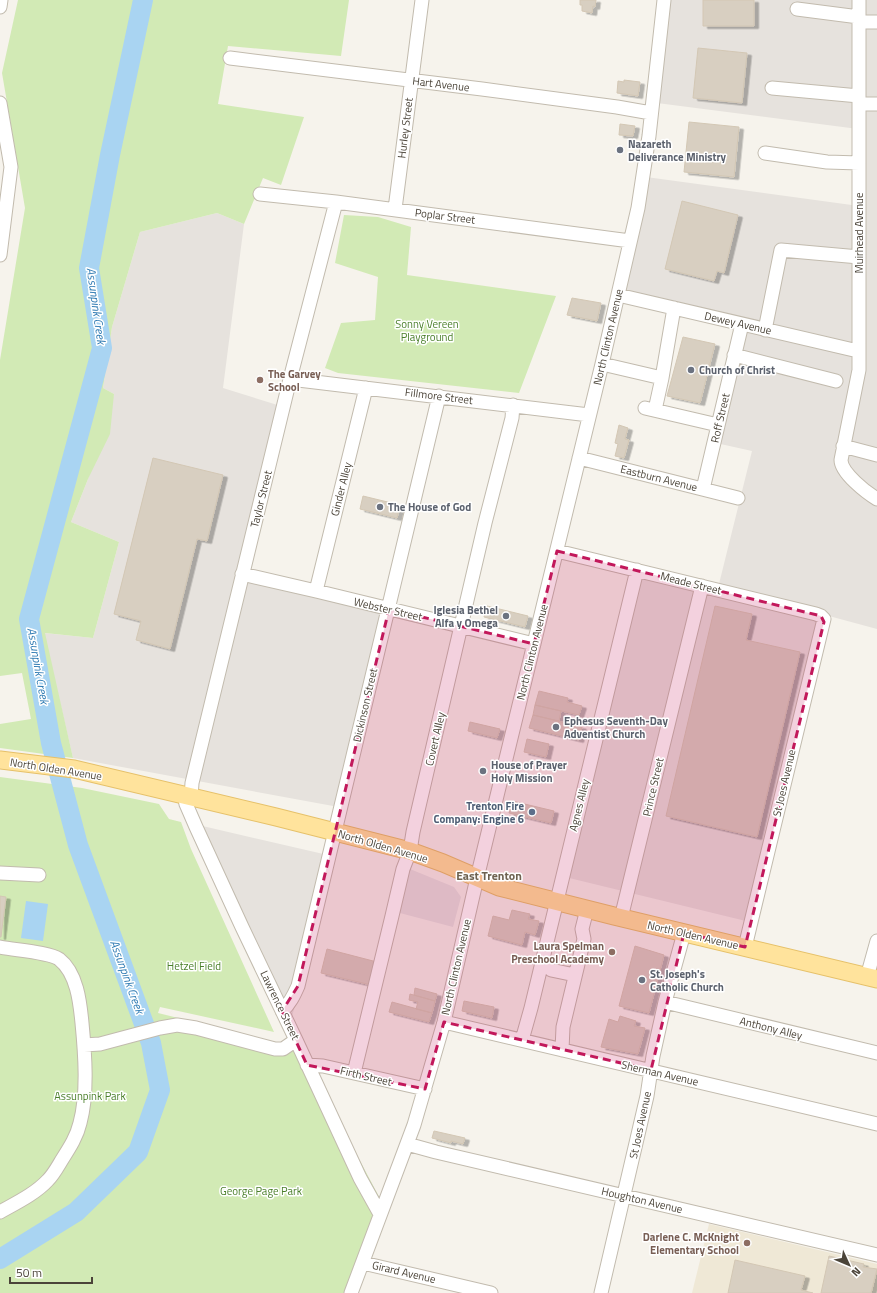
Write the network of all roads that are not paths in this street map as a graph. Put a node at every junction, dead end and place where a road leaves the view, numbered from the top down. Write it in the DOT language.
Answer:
graph roads {
  1 [pos="1,0"];
  2 [pos="422,0"];
  3 [pos="664,0"];
  4 [pos="859,0"];
  5 [pos="0,7"];
  6 [pos="797,9"];
  7 [pos="859,19"];
  8 [pos="877,22"];
  9 [pos="230,58"];
  10 [pos="411,81"];
  11 [pos="772,88"];
  12 [pos="859,100"];
  13 [pos="0,103"];
  14 [pos="877,104"];
  15 [pos="651,113"];
  16 [pos="765,153"];
  17 [pos="859,163"];
  18 [pos="260,194"];
  19 [pos="336,202"];
  20 [pos="395,209"];
  21 [pos="630,241"];
  22 [pos="0,255"];
  23 [pos="858,257"];
  24 [pos="618,295"];
  25 [pos="674,308"];
  26 [pos="742,324"];
  27 [pos="765,330"];
  28 [pos="858,351"];
  29 [pos="734,355"];
  30 [pos="602,364"];
  31 [pos="662,378"];
  32 [pos="290,379"];
  33 [pos="836,382"];
  34 [pos="366,388"];
  35 [pos="439,396"];
  36 [pos="513,406"];
  37 [pos="589,415"];
  38 [pos="718,425"];
  39 [pos="843,446"];
  40 [pos="877,454"];
  41 [pos="579,458"];
  42 [pos="703,489"];
  43 [pos="738,498"];
  44 [pos="877,499"];
  45 [pos="557,551"];
  46 [pos="637,570"];
  47 [pos="242,574"];
  48 [pos="702,586"];
  49 [pos="316,591"];
  50 [pos="389,609"];
  51 [pos="824,619"];
  52 [pos="461,626"];
  53 [pos="534,644"];
  54 [pos="0,760"];
  55 [pos="187,796"];
  56 [pos="336,832"];
  57 [pos="410,851"];
  58 [pos="0,873"];
  59 [pos="39,875"];
  60 [pos="477,878"];
  61 [pos="556,901"];
  62 [pos="587,909"];
  63 [pos="621,918"];
  64 [pos="684,933"];
  65 [pos="877,941"];
  66 [pos="746,947"];
  67 [pos="0,948"];
  68 [pos="551,970"];
  69 [pos="575,975"];
  70 [pos="872,978"];
  71 [pos="665,1002"];
  72 [pos="282,1010"];
  73 [pos="444,1022"];
  74 [pos="296,1040"];
  75 [pos="522,1040"];
  76 [pos="84,1045"];
  77 [pos="562,1050"];
  78 [pos="877,1054"];
  79 [pos="307,1065"];
  80 [pos="651,1070"];
  81 [pos="354,1073"];
  82 [pos="425,1089"];
  83 [pos="877,1124"];
  84 [pos="407,1144"];
  85 [pos="624,1196"];
  86 [pos="0,1212"];
  87 [pos="380,1214"];
  88 [pos="877,1255"];
  89 [pos="363,1263"];
  90 [pos="476,1291"];
  91 [pos="351,1293"];
  92 [pos="491,1293"];
  93 [pos="601,1293"];
  1 -- 5 [label="street"];
  2 -- 10 [label="street, Hurley Street"];
  3 -- 15 [label="street, North Clinton Avenue"];
  4 -- 7 [label="street, Muirhead Avenue"];
  6 -- 7 [label="street"];
  7 -- 8 [label="street"];
  7 -- 12 [label="street, Muirhead Avenue"];
  9 -- 10 [label="street, Hart Avenue"];
  10 -- 15 [label="street, Hart Avenue"];
  10 -- 20 [label="street, Hurley Street"];
  11 -- 12 [label="street"];
  12 -- 14 [label="street"];
  12 -- 17 [label="street, Muirhead Avenue"];
  13 -- 22 [label="street"];
  15 -- 21 [label="street, North Clinton Avenue"];
  16 -- 17 [label="street"];
  17 -- 23 [label="street, Muirhead Avenue"];
  18 -- 19 [label="street, Poplar Street"];
  19 -- 20 [label="street, Poplar Street"];
  19 -- 32 [label="street, Taylor Street"];
  20 -- 21 [label="street, Poplar Street"];
  21 -- 24 [label="street, North Clinton Avenue"];
  23 -- 27 [label="street"];
  23 -- 28 [label="street, Muirhead Avenue"];
  24 -- 25 [label="street, Dewey Avenue"];
  24 -- 30 [label="street, North Clinton Avenue"];
  25 -- 26 [label="street, Dewey Avenue"];
  25 -- 31 [label="street"];
  26 -- 27 [label="street, Dewey Avenue"];
  26 -- 29 [label="street, Roff Street"];
  27 -- 28 [label="street, Dewey Avenue"];
  28 -- 39 [label="street, Muirhead Avenue"];
  29 -- 33 [label="street"];
  29 -- 38 [label="street, Roff Street"];
  30 -- 31 [label="street"];
  30 -- 37 [label="street, North Clinton Avenue"];
  31 -- 38 [label="street"];
  32 -- 34 [label="street, Fillmore Street"];
  32 -- 47 [label="street, Taylor Street"];
  34 -- 35 [label="street, Fillmore Street"];
  34 -- 49 [label="street, Ginder Alley"];
  35 -- 36 [label="street, Fillmore Street"];
  35 -- 50 [label="street, Dickinson Street"];
  36 -- 37 [label="street, Fillmore Street"];
  36 -- 52 [label="street, Covert Alley"];
  37 -- 41 [label="street, North Clinton Avenue"];
  38 -- 42 [label="street, Roff Street"];
  39 -- 40 [label="street"];
  39 -- 44 [label="street, Muirhead Avenue"];
  41 -- 42 [label="street, Eastburn Avenue"];
  41 -- 45 [label="street, North Clinton Avenue"];
  42 -- 43 [label="street, Eastburn Avenue"];
  45 -- 46 [label="street, Meade Street"];
  45 -- 53 [label="street, North Clinton Avenue"];
  46 -- 48 [label="street, Meade Street"];
  46 -- 61 [label="street, Agnes Alley"];
  47 -- 49 [label="street, Webster Street"];
  47 -- 55 [label="street, Taylor Street"];
  48 -- 51 [label="street, Meade Street"];
  48 -- 63 [label="street, Prince Street"];
  49 -- 50 [label="street, Webster Street"];
  50 -- 52 [label="street, Webster Street"];
  50 -- 56 [label="street, Dickinson Street"];
  51 -- 66 [label="street, St Joes Avenue"];
  52 -- 53 [label="street, Webster Street"];
  52 -- 57 [label="street, Covert Alley"];
  53 -- 60 [label="street, North Clinton Avenue"];
  54 -- 55 [label="main road, North Olden Avenue"];
  55 -- 56 [label="main road, North Olden Avenue"];
  55 -- 72 [label="street, Lawrence Street"];
  56 -- 57 [label="main road, North Olden Avenue"];
  56 -- 72 [label="street, Dickinson Street"];
  57 -- 60 [label="main road, North Olden Avenue"];
  57 -- 81 [label="street, Covert Alley"];
  58 -- 59 [label="street"];
  60 -- 61 [label="main road, North Olden Avenue"];
  60 -- 73 [label="street, North Clinton Avenue"];
  61 -- 62 [label="main road, North Olden Avenue"];
  61 -- 75 [label="street, Agnes Alley"];
  62 -- 63 [label="main road, North Olden Avenue"];
  62 -- 69 [label="street"];
  63 -- 64 [label="main road, North Olden Avenue"];
  64 -- 66 [label="main road, North Olden Avenue"];
  64 -- 71 [label="street, St Joes Avenue"];
  65 -- 70 [label="street"];
  66 -- 70 [label="main road, North Olden Avenue"];
  67 -- 76 [label="street"];
  68 -- 69 [label="street"];
  69 -- 77 [label="street"];
  71 -- 78 [label="street, Anthony Alley"];
  71 -- 80 [label="street, St Joes Avenue"];
  72 -- 74 [label="street, Lawrence Street"];
  73 -- 75 [label="street, Sherman Avenue"];
  73 -- 82 [label="street, North Clinton Avenue"];
  74 -- 76 [label="street"];
  74 -- 79 [label="street, Lawrence Street"];
  75 -- 77 [label="street, Sherman Avenue"];
  76 -- 86 [label="street"];
  77 -- 80 [label="street, Sherman Avenue"];
  79 -- 81 [label="street, Firth Street"];
  79 -- 87 [label="street, Lawrence Street"];
  80 -- 83 [label="street, Sherman Avenue"];
  80 -- 85 [label="street, St Joes Avenue"];
  81 -- 82 [label="street, Firth Street"];
  82 -- 84 [label="street, North Clinton Avenue"];
  84 -- 85 [label="street, Houghton Avenue"];
  84 -- 87 [label="street, North Clinton Avenue"];
  85 -- 88 [label="street, Houghton Avenue"];
  85 -- 93 [label="street, St Joes Avenue"];
  87 -- 89 [label="street, North Clinton Avenue"];
  89 -- 90 [label="street, Girard Avenue"];
  89 -- 91 [label="street, North Clinton Avenue"];
  90 -- 92 [label="street, Girard Avenue"];
}
